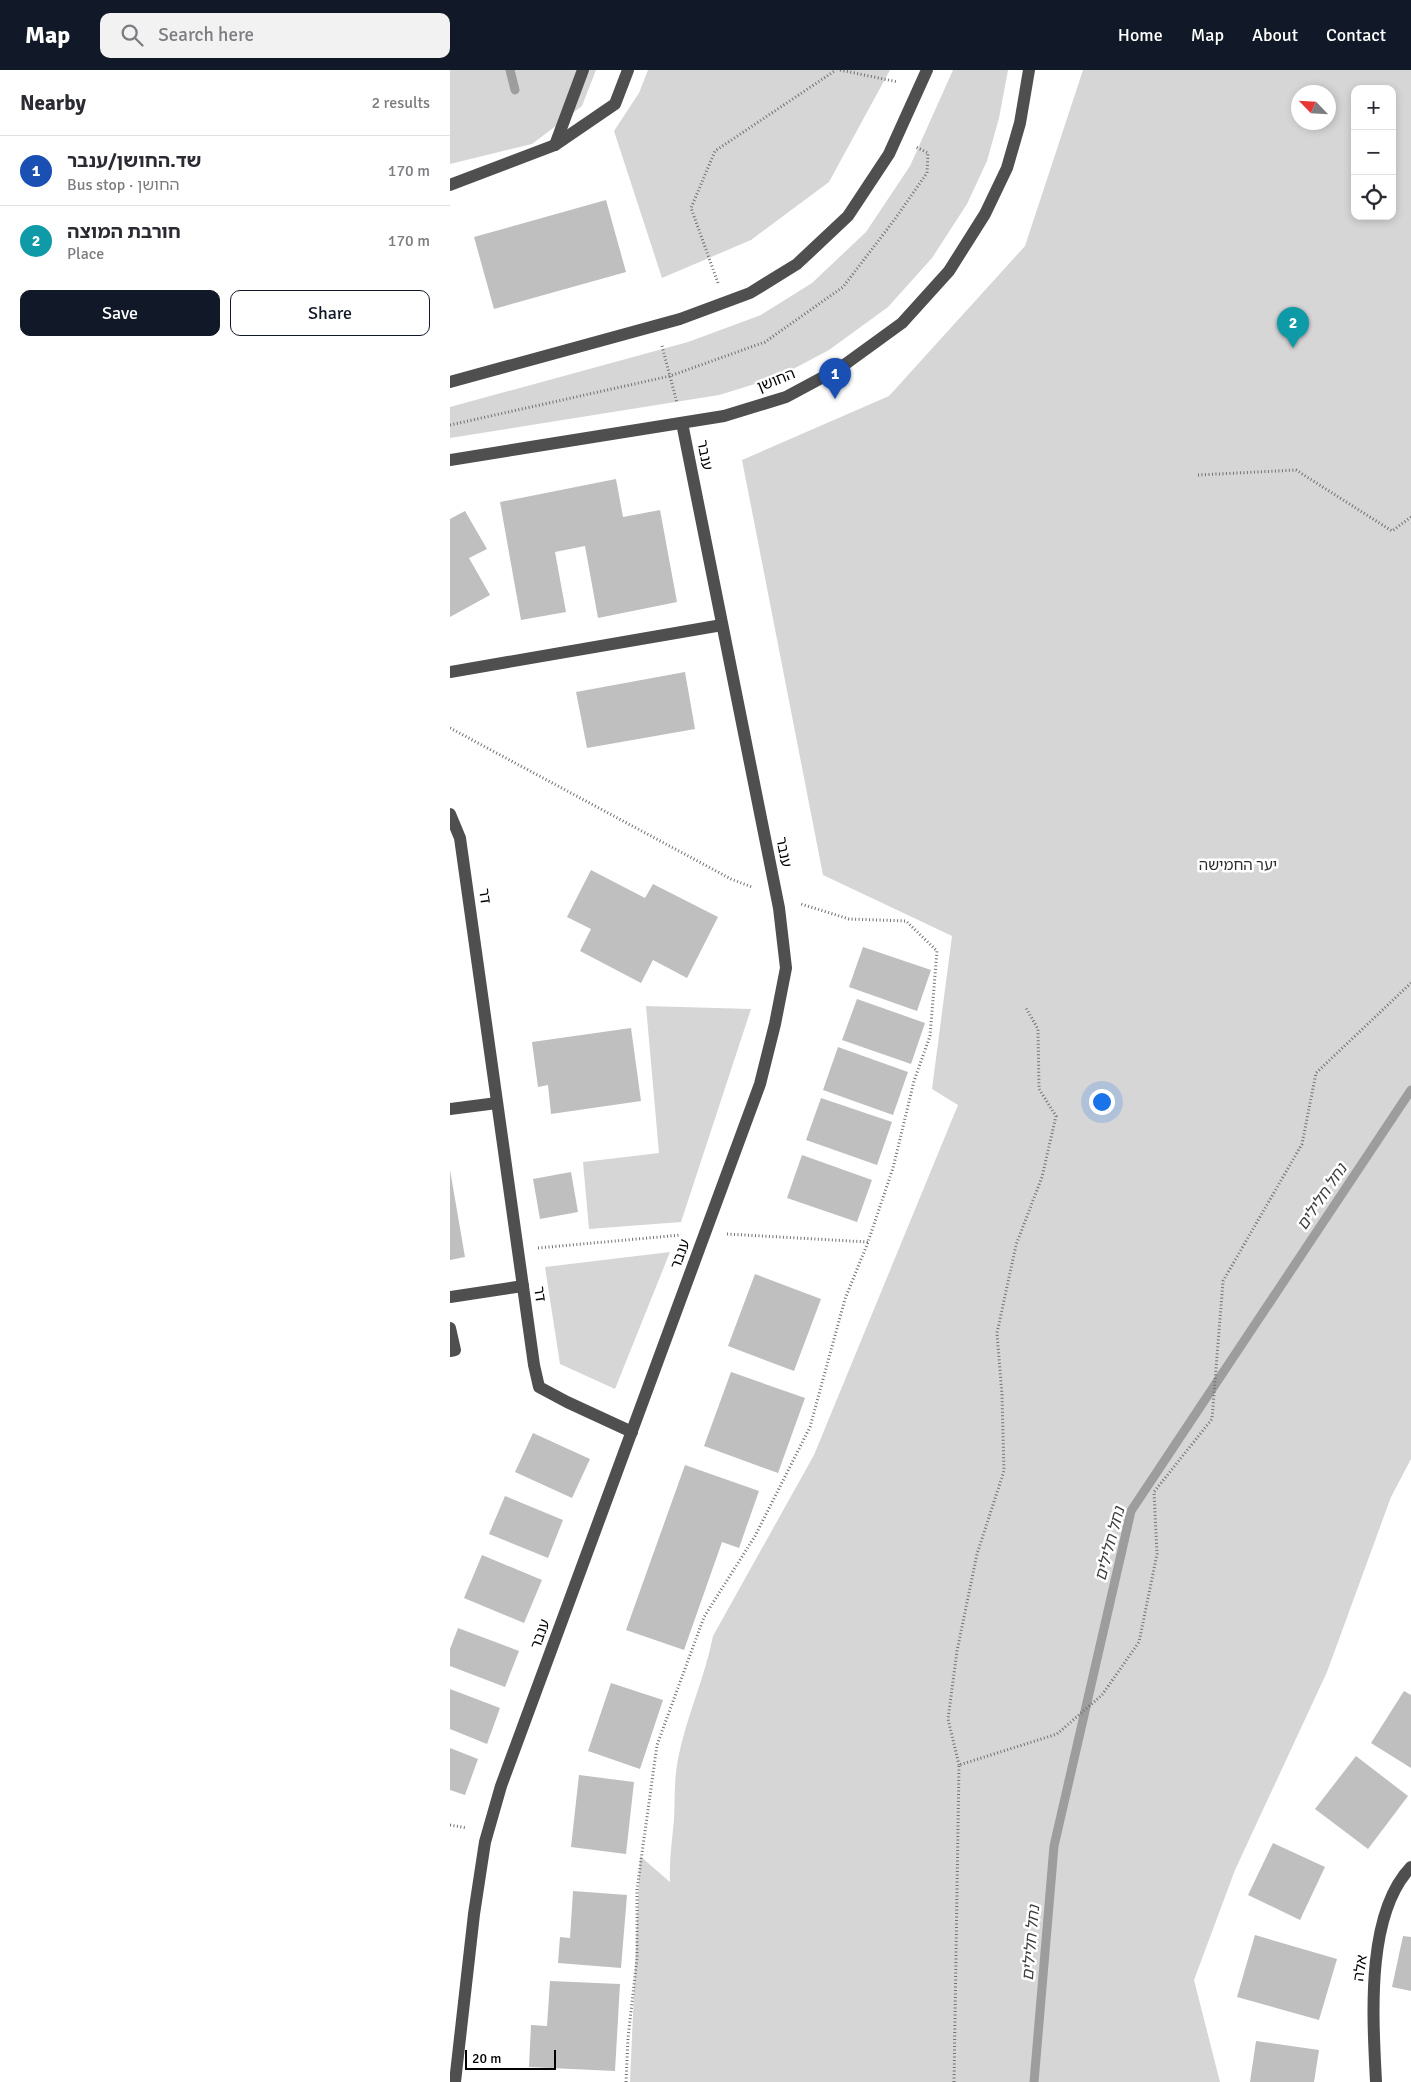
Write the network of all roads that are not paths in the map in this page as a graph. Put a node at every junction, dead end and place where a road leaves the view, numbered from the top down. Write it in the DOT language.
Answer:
graph roads {
  1 [pos="583,70"];
  2 [pos="628,70"];
  3 [pos="927,70"];
  4 [pos="1029,70"];
  5 [pos="556,145"];
  6 [pos="450,185"];
  7 [pos="450,382"];
  8 [pos="682,423"];
  9 [pos="450,460"];
  10 [pos="722,625"];
  11 [pos="450,672"];
  12 [pos="450,814"];
  13 [pos="497,1103"];
  14 [pos="450,1109"];
  15 [pos="523,1286"];
  16 [pos="450,1297"];
  17 [pos="450,1328"];
  18 [pos="450,1351"];
  19 [pos="632,1432"];
  20 [pos="1411,1866"];
  21 [pos="455,2082"];
  22 [pos="1376,2082"];
  1 -- 5 [label="street"];
  2 -- 5 [label="street"];
  3 -- 7 [label="street"];
  4 -- 8 [label="street, החושן"];
  5 -- 6 [label="street"];
  8 -- 9 [label="street, החושן"];
  8 -- 10 [label="street, ענבר"];
  10 -- 11 [label="street"];
  10 -- 19 [label="street, ענבר"];
  12 -- 13 [label="street, דר"];
  13 -- 14 [label="street"];
  13 -- 15 [label="street, דר"];
  15 -- 16 [label="street"];
  15 -- 19 [label="street, דר"];
  17 -- 18 [label="street"];
  19 -- 21 [label="street, ענבר"];
  20 -- 22 [label="street, אלה"];
}
